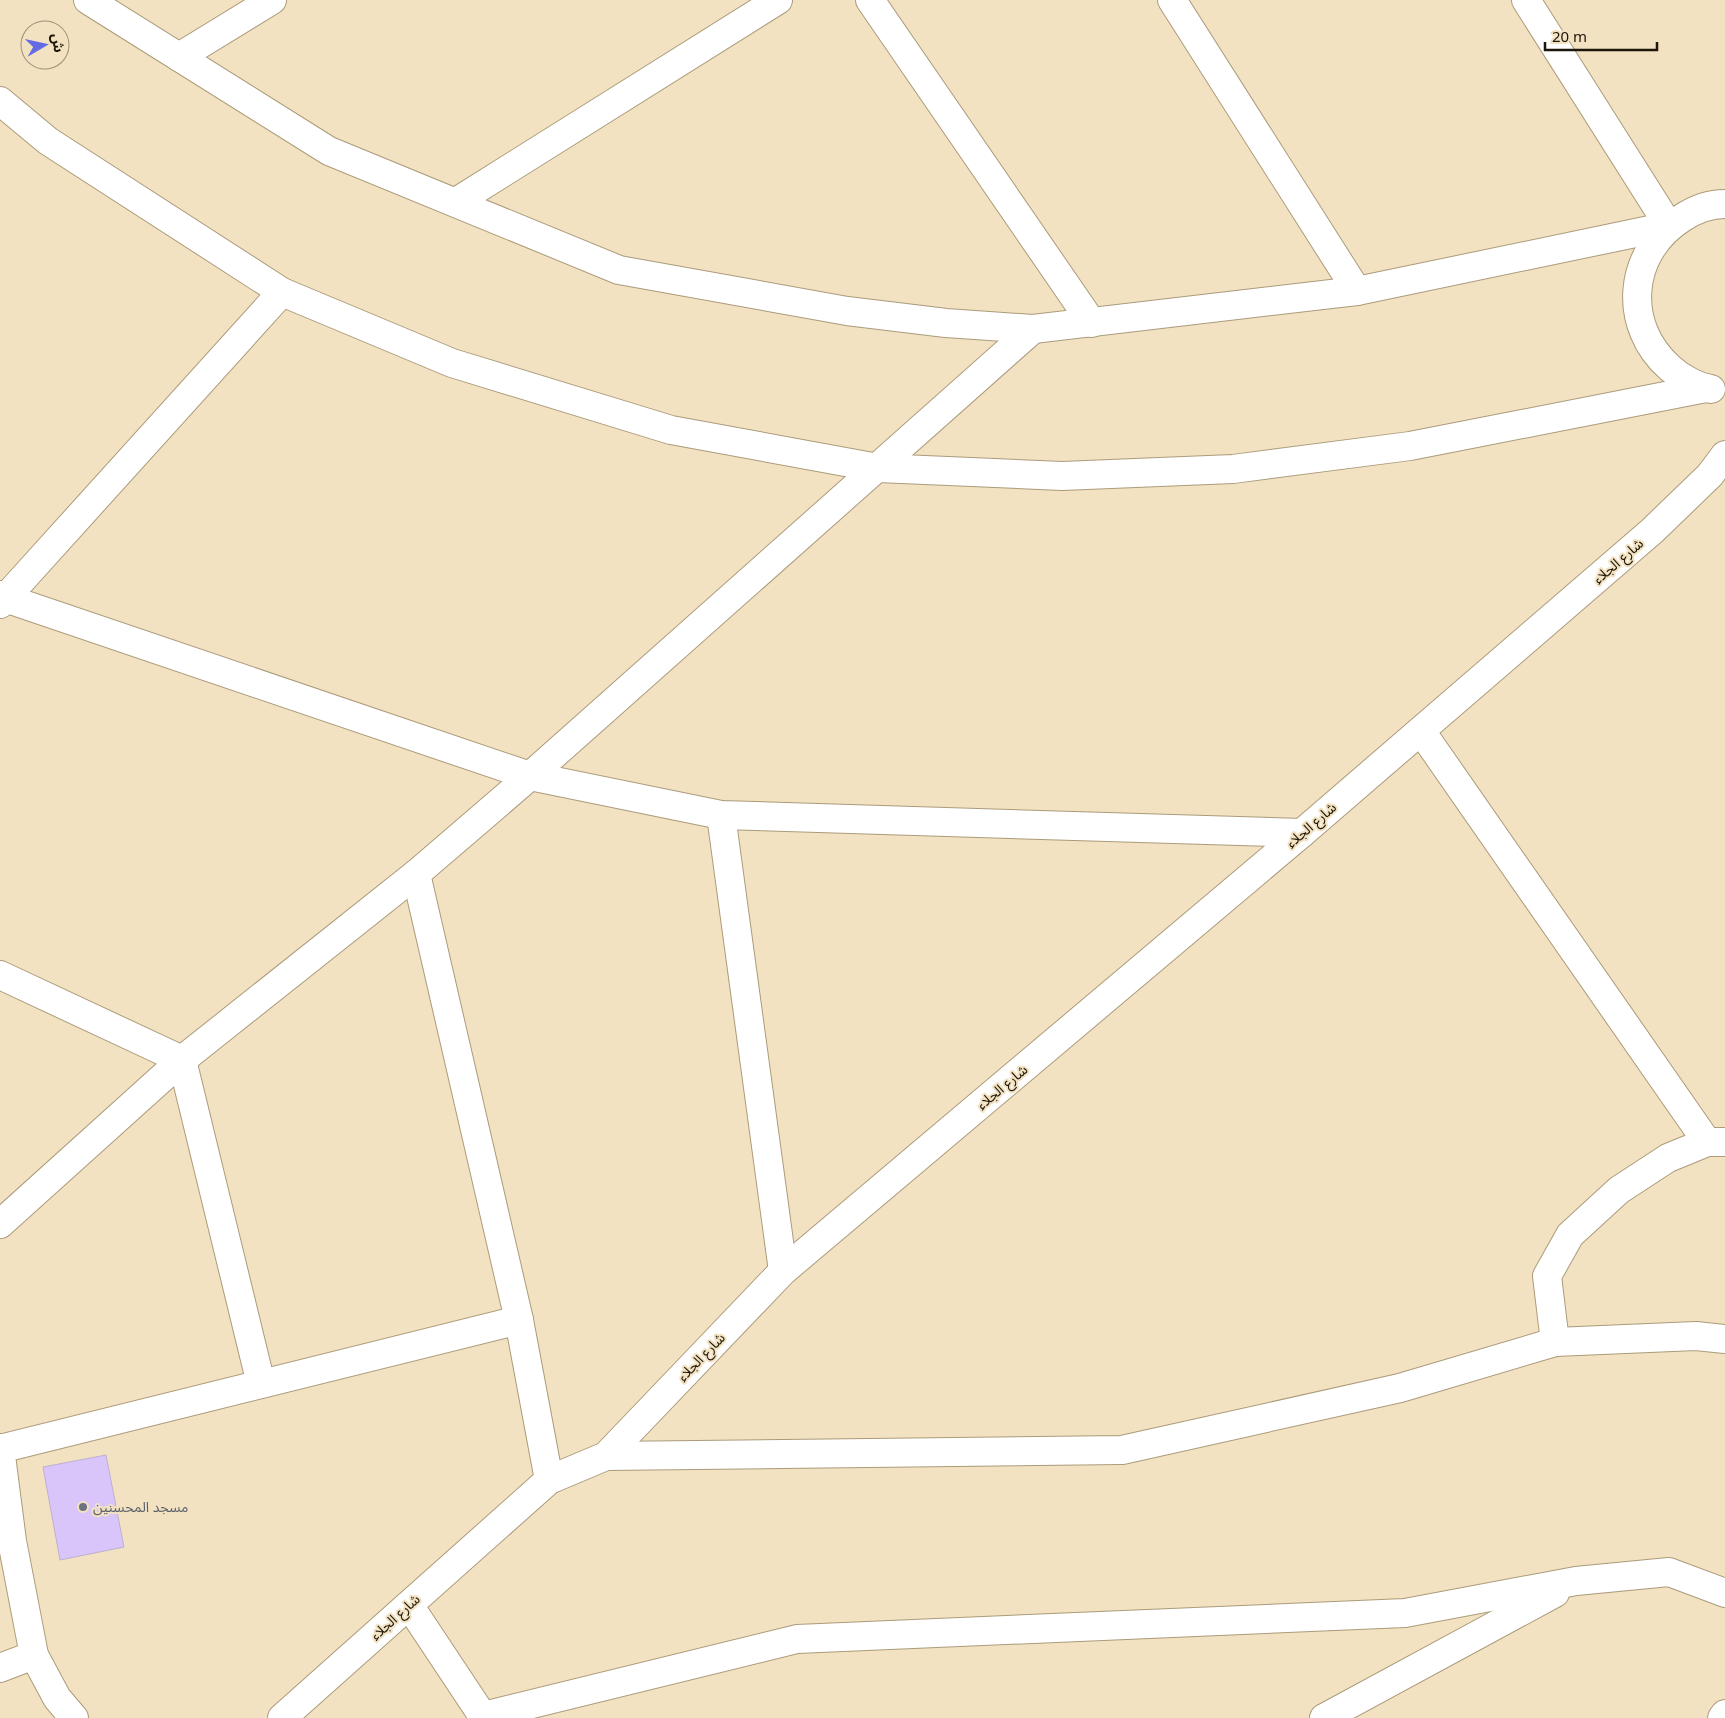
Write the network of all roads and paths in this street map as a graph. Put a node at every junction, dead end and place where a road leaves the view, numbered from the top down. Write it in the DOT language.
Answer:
graph roads {
  1 [pos="88,0"];
  2 [pos="272,0"];
  3 [pos="778,0"];
  4 [pos="870,0"];
  5 [pos="1172,0"];
  6 [pos="1526,0"];
  7 [pos="178,57"];
  8 [pos="0,101"];
  9 [pos="456,202"];
  10 [pos="1725,204"];
  11 [pos="1669,226"];
  12 [pos="1357,291"];
  13 [pos="282,292"];
  14 [pos="1092,323"];
  15 [pos="1033,329"];
  16 [pos="1715,389"];
  17 [pos="1725,455"];
  18 [pos="878,468"];
  19 [pos="2,599"];
  20 [pos="1420,731"];
  21 [pos="530,776"];
  22 [pos="722,815"];
  23 [pos="1302,833"];
  24 [pos="416,874"];
  25 [pos="0,975"];
  26 [pos="182,1060"];
  27 [pos="1716,1142"];
  28 [pos="0,1224"];
  29 [pos="783,1271"];
  30 [pos="519,1320"];
  31 [pos="1725,1339"];
  32 [pos="1555,1342"];
  33 [pos="261,1384"];
  34 [pos="0,1449"];
  35 [pos="606,1456"];
  36 [pos="549,1480"];
  37 [pos="1576,1581"];
  38 [pos="1725,1593"];
  39 [pos="409,1605"];
  40 [pos="34,1655"];
  41 [pos="0,1668"];
  42 [pos="1725,1714"];
  43 [pos="483,1717"];
  44 [pos="74,1718"];
  45 [pos="282,1718"];
  46 [pos="1324,1718"];
  47 [pos="1722,1718"];
  1 -- 7 [label="street"];
  2 -- 7 [label="street"];
  3 -- 9 [label="street"];
  4 -- 14 [label="street"];
  5 -- 12 [label="street"];
  6 -- 11 [label="street"];
  7 -- 9 [label="street"];
  8 -- 13 [label="street"];
  9 -- 15 [label="street"];
  10 -- 11 [label="street"];
  11 -- 12 [label="street"];
  11 -- 16 [label="street"];
  12 -- 14 [label="street"];
  13 -- 18 [label="street"];
  13 -- 19 [label="street"];
  14 -- 15 [label="street"];
  15 -- 18 [label="street"];
  16 -- 18 [label="street"];
  17 -- 20 [label="street, شارع الجلاء"];
  18 -- 21 [label="street"];
  19 -- 21 [label="street"];
  20 -- 23 [label="street, شارع الجلاء"];
  20 -- 27 [label="street"];
  21 -- 22 [label="street"];
  21 -- 24 [label="street"];
  22 -- 23 [label="street"];
  22 -- 29 [label="street"];
  23 -- 29 [label="street, شارع الجلاء"];
  24 -- 26 [label="street"];
  24 -- 30 [label="street"];
  25 -- 26 [label="street"];
  26 -- 28 [label="street"];
  26 -- 33 [label="street"];
  27 -- 32 [label="street"];
  29 -- 35 [label="street, شارع الجلاء"];
  30 -- 33 [label="street"];
  30 -- 36 [label="street"];
  31 -- 32 [label="street"];
  32 -- 35 [label="street"];
  33 -- 34 [label="street"];
  34 -- 40 [label="street"];
  35 -- 36 [label="street, شارع الجلاء"];
  36 -- 39 [label="street, شارع الجلاء"];
  37 -- 38 [label="street"];
  37 -- 43 [label="street"];
  37 -- 46 [label="street"];
  39 -- 43 [label="street"];
  39 -- 45 [label="street, شارع الجلاء"];
  40 -- 41 [label="street"];
  40 -- 44 [label="street"];
  42 -- 47 [label="street"];
}
